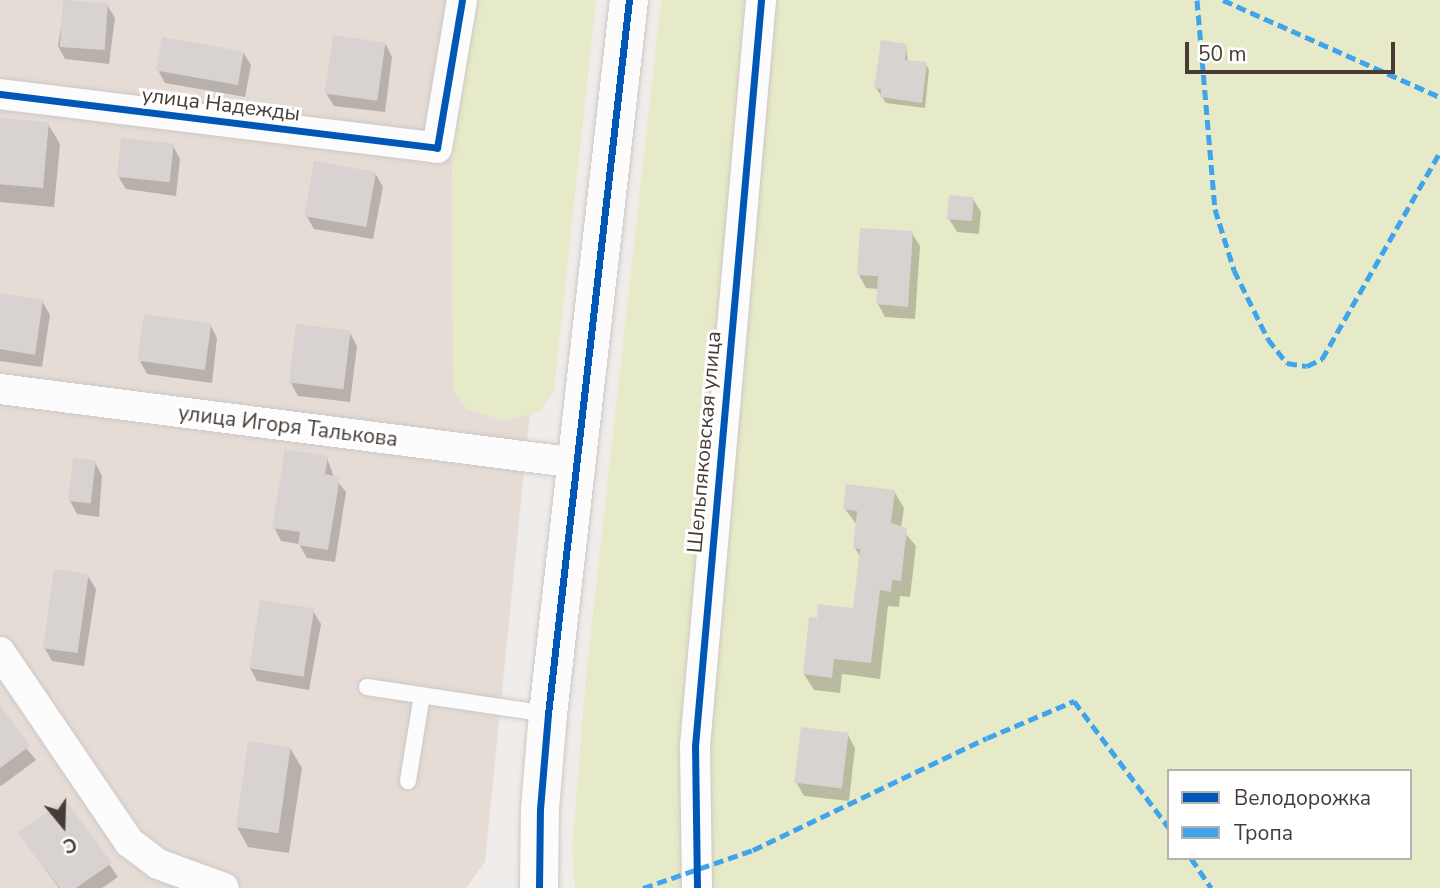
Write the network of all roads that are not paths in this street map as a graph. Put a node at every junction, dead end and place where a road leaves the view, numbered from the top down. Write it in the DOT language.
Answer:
graph roads {
  1 [pos="462,0"];
  2 [pos="629,0"];
  3 [pos="761,0"];
  4 [pos="0,94"];
  5 [pos="0,389"];
  6 [pos="577,463"];
  7 [pos="0,652"];
  8 [pos="367,687"];
  9 [pos="422,695"];
  10 [pos="548,714"];
  11 [pos="408,780"];
  12 [pos="224,888"];
  13 [pos="540,888"];
  14 [pos="697,888"];
  1 -- 4 [label="street, улица Надежды"];
  2 -- 6 [label="street"];
  3 -- 14 [label="street, Шельпяковская улица"];
  5 -- 6 [label="street, улица Игоря Талькова"];
  6 -- 10 [label="street"];
  7 -- 12 [label="street"];
  8 -- 9 [label="lane"];
  9 -- 10 [label="lane"];
  9 -- 11 [label="lane"];
  10 -- 13 [label="street"];
}
